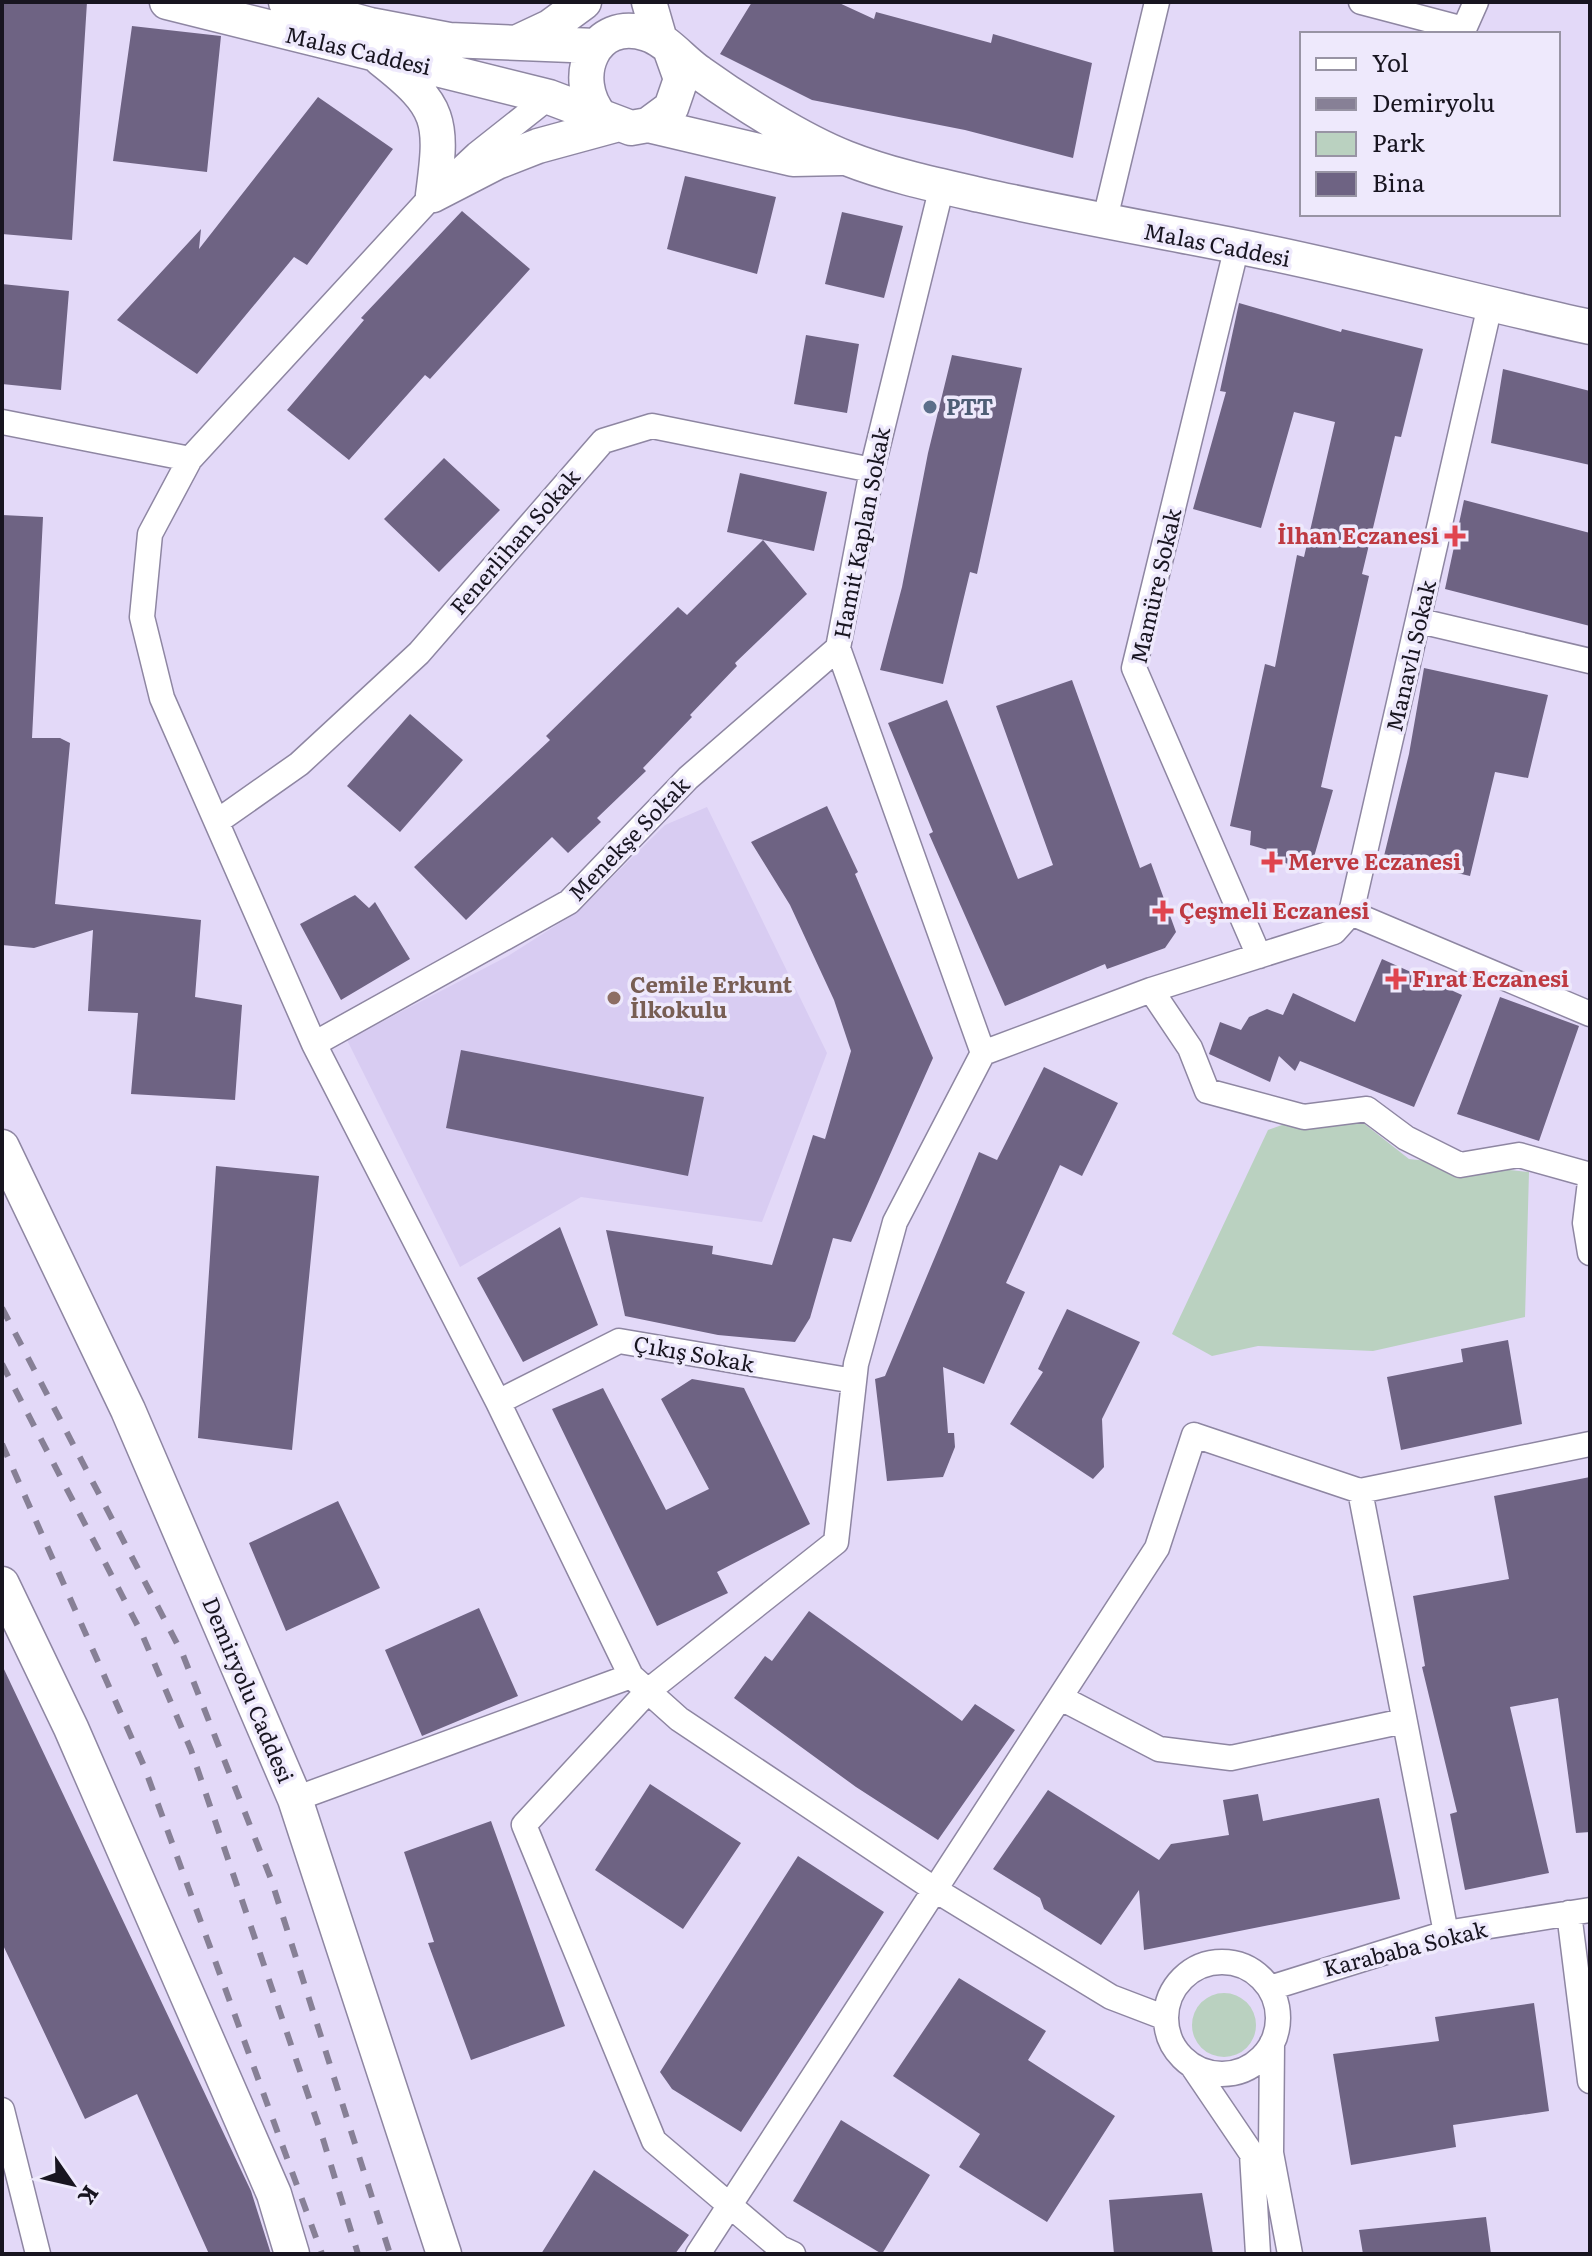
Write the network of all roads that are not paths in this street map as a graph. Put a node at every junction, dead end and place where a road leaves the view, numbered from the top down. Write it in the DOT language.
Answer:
graph roads {
  1 [pos="167,2"];
  2 [pos="286,2"];
  3 [pos="584,2"];
  4 [pos="606,2"];
  5 [pos="649,2"];
  6 [pos="1157,2"];
  7 [pos="1361,2"];
  8 [pos="1476,2"];
  9 [pos="600,42"];
  10 [pos="514,44"];
  11 [pos="666,45"];
  12 [pos="374,54"];
  13 [pos="549,97"];
  14 [pos="621,122"];
  15 [pos="845,158"];
  16 [pos="942,186"];
  17 [pos="433,195"];
  18 [pos="1104,223"];
  19 [pos="1237,246"];
  20 [pos="1490,305"];
  21 [pos="1590,327"];
  22 [pos="2,422"];
  23 [pos="190,459"];
  24 [pos="872,470"];
  25 [pos="1420,621"];
  26 [pos="838,648"];
  27 [pos="1590,661"];
  28 [pos="218,821"];
  29 [pos="1351,913"];
  30 [pos="1259,956"];
  31 [pos="1151,990"];
  32 [pos="1590,1014"];
  33 [pos="314,1044"];
  34 [pos="983,1053"];
  35 [pos="2,1147"];
  36 [pos="1590,1175"];
  37 [pos="1590,1182"];
  38 [pos="1590,1253"];
  39 [pos="854,1381"];
  40 [pos="498,1402"];
  41 [pos="1590,1444"];
  42 [pos="1360,1491"];
  43 [pos="2,1584"];
  44 [pos="640,1683"];
  45 [pos="1061,1698"];
  46 [pos="1404,1721"];
  47 [pos="295,1799"];
  48 [pos="937,1891"];
  49 [pos="1580,1912"];
  50 [pos="1446,1933"];
  51 [pos="1270,1988"];
  52 [pos="1166,2018"];
  53 [pos="1272,2043"];
  54 [pos="1193,2067"];
  55 [pos="1590,2081"];
  56 [pos="2,2110"];
  57 [pos="728,2204"];
  58 [pos="38,2254"];
  59 [pos="292,2254"];
  60 [pos="444,2254"];
  61 [pos="698,2254"];
  62 [pos="793,2254"];
  63 [pos="1258,2254"];
  64 [pos="1290,2254"];
  1 -- 12 [label="main road, Malas Caddesi"];
  2 -- 10 [label="main road, Malas Caddesi"];
  3 -- 10 [label="main road"];
  4 -- 9 [label="main road"];
  5 -- 11 [label="main road"];
  6 -- 18 [label="street"];
  7 -- 8 [label="street"];
  9 -- 10 [label="main road, Malas Caddesi"];
  9 -- 11 [label="main road"];
  9 -- 14 [label="main road"];
  11 -- 14 [label="main road"];
  11 -- 15 [label="main road"];
  12 -- 13 [label="main road, Malas Caddesi"];
  12 -- 17 [label="main road"];
  13 -- 14 [label="main road, Malas Caddesi"];
  13 -- 17 [label="street"];
  14 -- 15 [label="main road, Malas Caddesi"];
  14 -- 17 [label="main road"];
  15 -- 16 [label="main road, Malas Caddesi"];
  16 -- 18 [label="main road, Malas Caddesi"];
  16 -- 24 [label="street, Hamit Kaplan Sokak"];
  17 -- 23 [label="street"];
  18 -- 19 [label="main road, Malas Caddesi"];
  19 -- 20 [label="main road, Malas Caddesi"];
  19 -- 30 [label="street, Mamüre Sokak"];
  20 -- 21 [label="main road, Malas Caddesi"];
  20 -- 25 [label="street, Manavlı Sokak"];
  22 -- 23 [label="street"];
  23 -- 28 [label="street"];
  24 -- 26 [label="street, Hamit Kaplan Sokak"];
  24 -- 28 [label="street, Fenerlihan Sokak"];
  25 -- 27 [label="street"];
  25 -- 29 [label="street, Manavlı Sokak"];
  26 -- 33 [label="street, Menekşe Sokak"];
  26 -- 34 [label="street, Hamit Kaplan Sokak"];
  28 -- 33 [label="street"];
  29 -- 30 [label="street"];
  29 -- 32 [label="street"];
  30 -- 31 [label="street"];
  31 -- 34 [label="street"];
  31 -- 36 [label="street"];
  33 -- 40 [label="street"];
  34 -- 39 [label="street"];
  35 -- 47 [label="main road, Demiryolu Caddesi"];
  37 -- 38 [label="street"];
  39 -- 40 [label="street, Çıkış Sokak"];
  39 -- 44 [label="street"];
  40 -- 44 [label="street"];
  41 -- 42 [label="street"];
  42 -- 45 [label="street"];
  42 -- 46 [label="street"];
  43 -- 59 [label="main road"];
  44 -- 47 [label="street"];
  44 -- 48 [label="street"];
  44 -- 57 [label="street"];
  45 -- 46 [label="street"];
  45 -- 48 [label="street"];
  46 -- 50 [label="street"];
  47 -- 60 [label="main road, Demiryolu Caddesi"];
  48 -- 52 [label="street"];
  48 -- 57 [label="street"];
  49 -- 50 [label="street, Karababa Sokak"];
  49 -- 55 [label="street"];
  50 -- 51 [label="street, Karababa Sokak"];
  51 -- 52 [label="street"];
  51 -- 53 [label="street"];
  52 -- 54 [label="street"];
  53 -- 54 [label="street"];
  53 -- 64 [label="street"];
  54 -- 63 [label="street"];
  56 -- 58 [label="street"];
  57 -- 61 [label="street"];
  57 -- 62 [label="street"];
}
